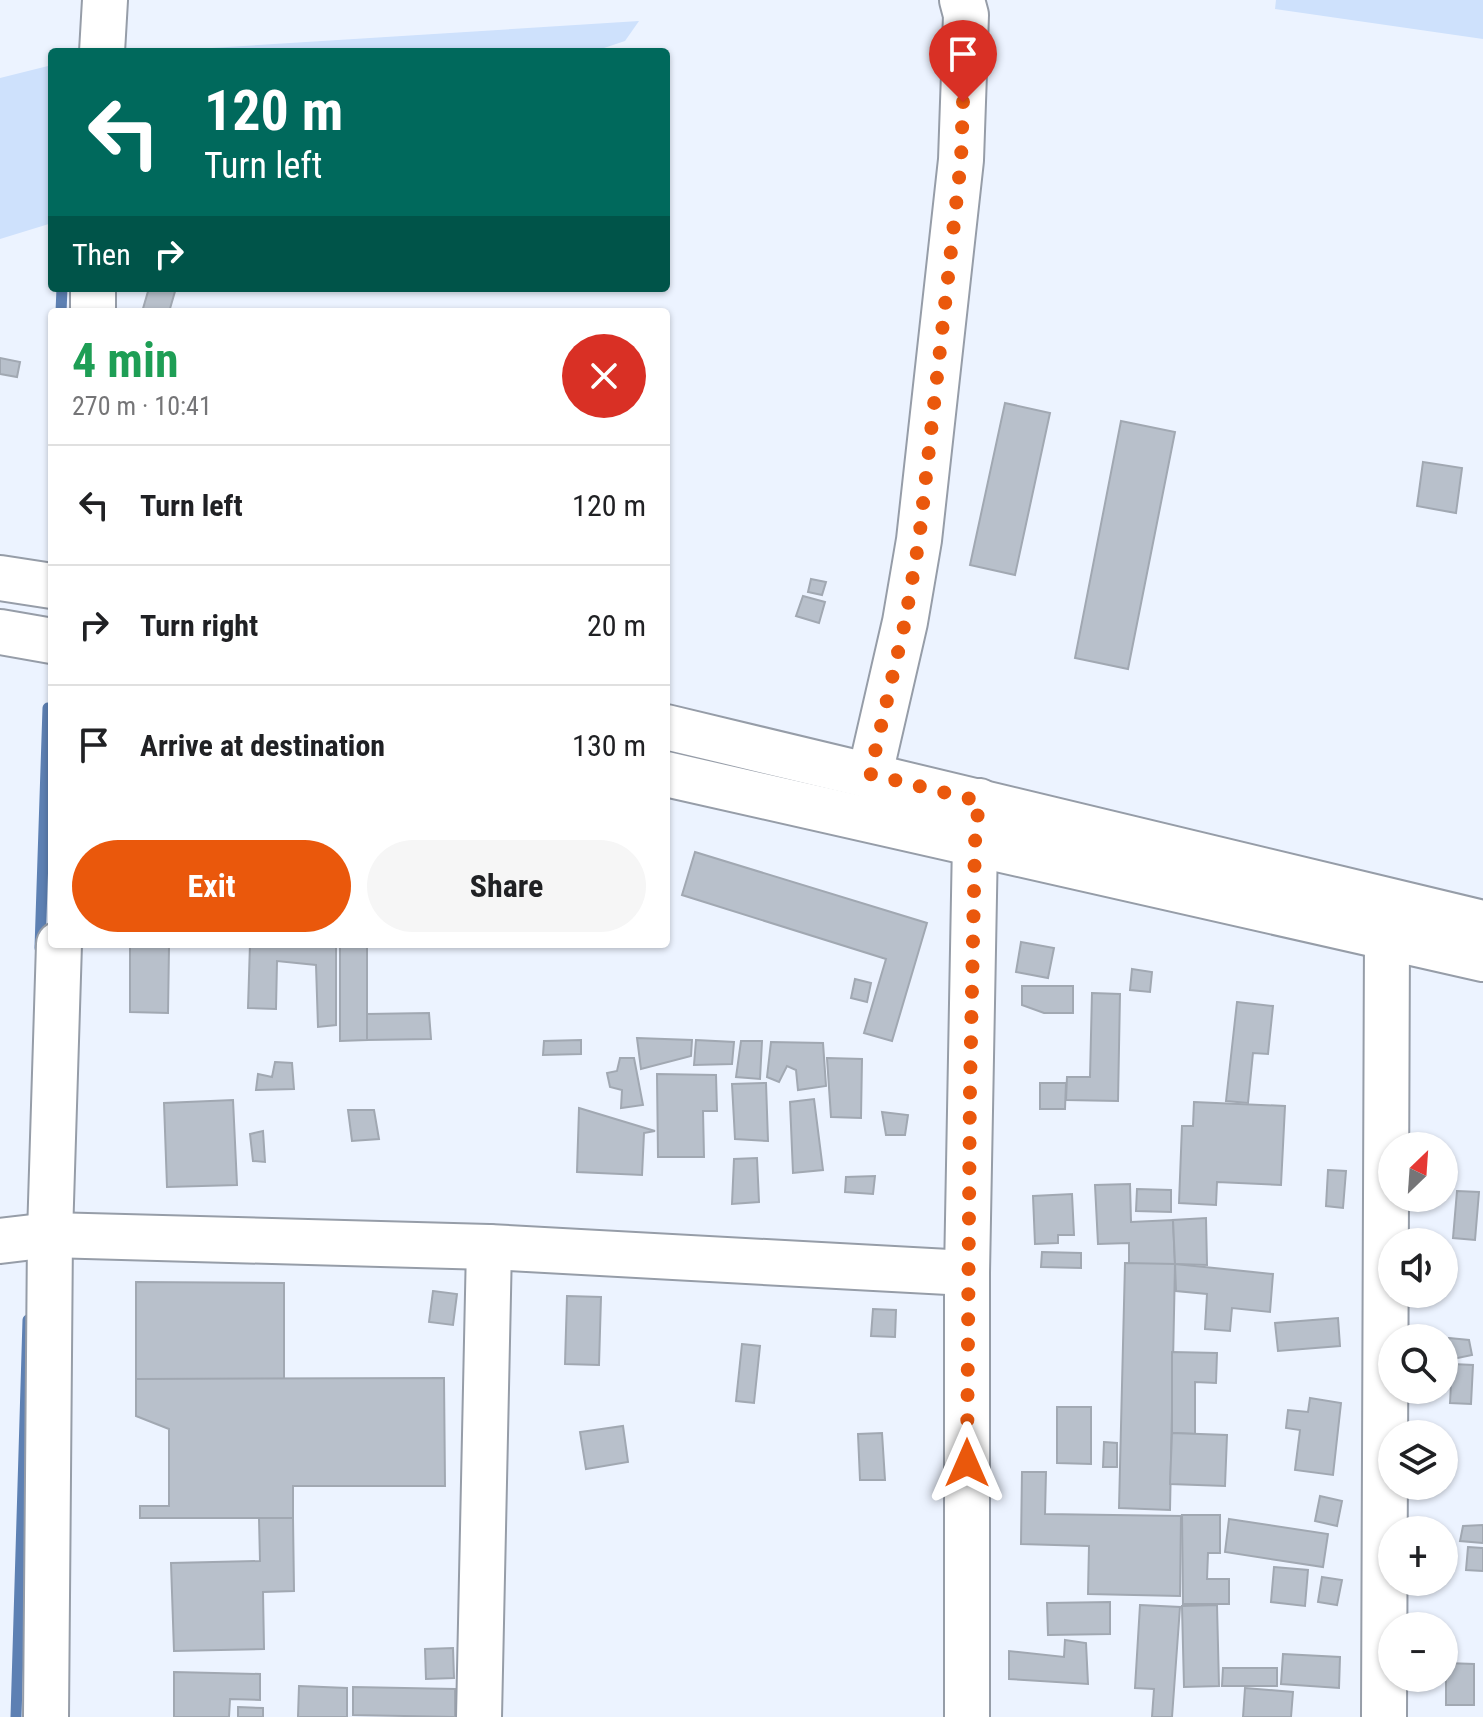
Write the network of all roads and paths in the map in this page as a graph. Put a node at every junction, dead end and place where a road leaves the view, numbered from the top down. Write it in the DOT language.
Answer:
graph roads {
  1 [pos="105,0"];
  2 [pos="962,0"];
  3 [pos="102,48"];
  4 [pos="0,578"];
  5 [pos="48,585"];
  6 [pos="0,632"];
  7 [pos="48,640"];
  8 [pos="670,728"];
  9 [pos="870,774"];
  10 [pos="670,775"];
  11 [pos="977,821"];
  12 [pos="1483,923"];
  13 [pos="1387,936"];
  14 [pos="59,948"];
  15 [pos="1483,959"];
  16 [pos="50,1235"];
  17 [pos="0,1241"];
  18 [pos="489,1247"];
  19 [pos="967,1273"];
  20 [pos="46,1717"];
  21 [pos="479,1717"];
  22 [pos="967,1717"];
  23 [pos="1384,1717"];
  1 -- 3 [label="street"];
  2 -- 9 [label="street"];
  4 -- 5 [label="street"];
  6 -- 7 [label="street"];
  8 -- 9 [label="street"];
  9 -- 11 [label="street"];
  10 -- 11 [label="street"];
  11 -- 12 [label="street"];
  11 -- 13 [label="street"];
  11 -- 19 [label="street"];
  13 -- 15 [label="street"];
  13 -- 23 [label="street"];
  14 -- 16 [label="street"];
  16 -- 17 [label="street"];
  16 -- 18 [label="street"];
  16 -- 20 [label="street"];
  18 -- 19 [label="street"];
  18 -- 21 [label="street"];
  19 -- 22 [label="street"];
}
